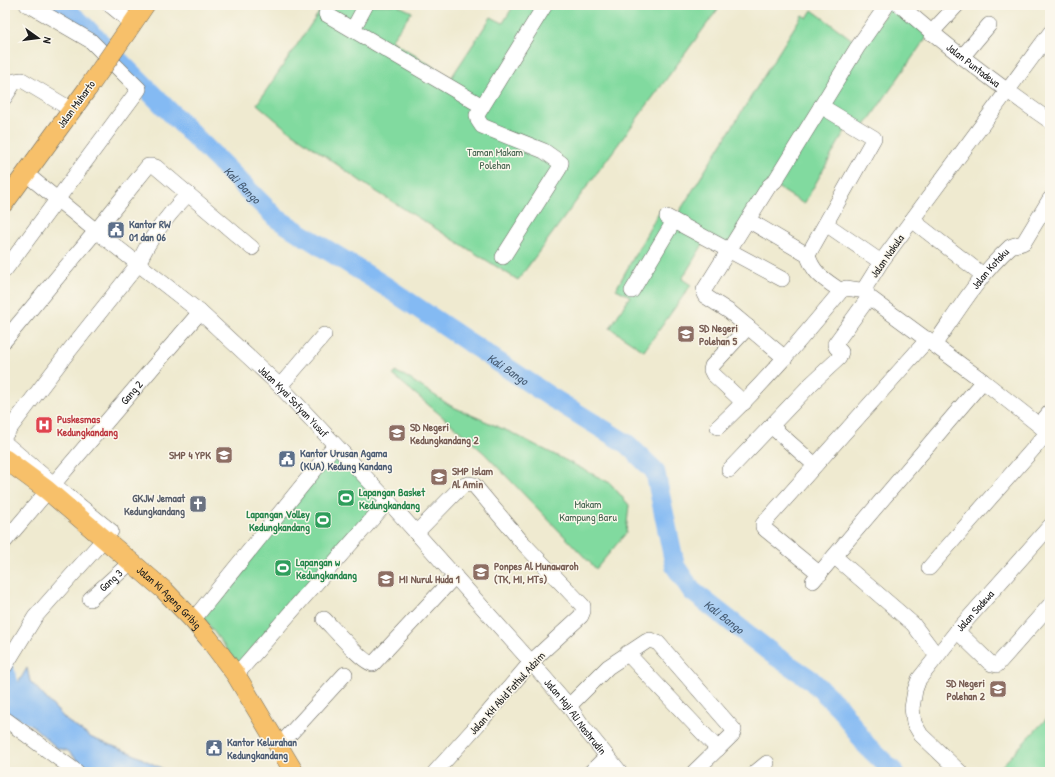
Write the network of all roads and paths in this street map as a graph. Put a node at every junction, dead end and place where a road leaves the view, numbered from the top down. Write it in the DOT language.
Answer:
graph roads {
  1 [pos="27,5"];
  2 [pos="110,5"];
  3 [pos="145,5"];
  4 [pos="366,5"];
  5 [pos="545,5"];
  6 [pos="886,5"];
  7 [pos="900,5"];
  8 [pos="957,5"];
  9 [pos="326,14"];
  10 [pos="989,24"];
  11 [pos="130,27"];
  12 [pos="353,29"];
  13 [pos="931,33"];
  14 [pos="1050,33"];
  15 [pos="962,57"];
  16 [pos="1006,91"];
  17 [pos="5,96"];
  18 [pos="482,106"];
  19 [pos="821,106"];
  20 [pos="72,110"];
  21 [pos="1050,121"];
  22 [pos="25,173"];
  23 [pos="188,194"];
  24 [pos="1050,199"];
  25 [pos="5,202"];
  26 [pos="748,220"];
  27 [pos="912,220"];
  28 [pos="826,224"];
  29 [pos="96,231"];
  30 [pos="252,248"];
  31 [pos="729,250"];
  32 [pos="807,254"];
  33 [pos="503,257"];
  34 [pos="881,262"];
  35 [pos="139,263"];
  36 [pos="5,270"];
  37 [pos="983,275"];
  38 [pos="782,279"];
  39 [pos="632,291"];
  40 [pos="841,291"];
  41 [pos="867,294"];
  42 [pos="200,312"];
  43 [pos="748,327"];
  44 [pos="324,335"];
  45 [pos="5,340"];
  46 [pos="931,342"];
  47 [pos="784,358"];
  48 [pos="984,381"];
  49 [pos="280,386"];
  50 [pos="744,403"];
  51 [pos="1050,412"];
  52 [pos="771,426"];
  53 [pos="718,427"];
  54 [pos="1046,431"];
  55 [pos="5,436"];
  56 [pos="5,443"];
  57 [pos="335,445"];
  58 [pos="5,459"];
  59 [pos="815,465"];
  60 [pos="729,470"];
  61 [pos="48,490"];
  62 [pos="388,501"];
  63 [pos="1050,526"];
  64 [pos="416,533"];
  65 [pos="5,541"];
  66 [pos="835,557"];
  67 [pos="131,562"];
  68 [pos="929,568"];
  69 [pos="455,576"];
  70 [pos="90,599"];
  71 [pos="1050,605"];
  72 [pos="324,619"];
  73 [pos="193,620"];
  74 [pos="957,631"];
  75 [pos="627,654"];
  76 [pos="937,656"];
  77 [pos="531,662"];
  78 [pos="5,666"];
  79 [pos="345,674"];
  80 [pos="236,675"];
  81 [pos="568,706"];
  82 [pos="5,719"];
  83 [pos="279,746"];
  84 [pos="718,749"];
  85 [pos="607,756"];
  86 [pos="77,772"];
  87 [pos="294,772"];
  88 [pos="435,772"];
  89 [pos="591,772"];
  90 [pos="620,772"];
  91 [pos="694,772"];
  92 [pos="960,772"];
  1 -- 36 [label="street"];
  2 -- 11 [label="street"];
  3 -- 11 [label="main road, Jalan Muharto"];
  4 -- 12 [label="street"];
  5 -- 18 [label="street"];
  6 -- 19 [label="street"];
  7 -- 13 [label="street, Jalan Puntadewa"];
  8 -- 13 [label="street"];
  9 -- 12 [label="street"];
  10 -- 15 [label="street"];
  11 -- 20 [label="main road, Jalan Muharto, bridge"];
  12 -- 18 [label="street"];
  13 -- 15 [label="street, Jalan Puntadewa"];
  14 -- 16 [label="street, Jalan Nakula"];
  15 -- 16 [label="street, Jalan Puntadewa"];
  16 -- 21 [label="street, Jalan Puntadewa"];
  16 -- 27 [label="street, Jalan Nakula"];
  17 -- 20 [label="street"];
  18 -- 33 [label="street"];
  19 -- 26 [label="street"];
  19 -- 28 [label="street"];
  20 -- 22 [label="main road, Jalan Muharto"];
  22 -- 25 [label="main road, Jalan Muharto"];
  22 -- 29 [label="street, Jalan Kyai Sofyan Yusuf"];
  23 -- 29 [label="street"];
  23 -- 30 [label="street"];
  23 -- 35 [label="street"];
  24 -- 37 [label="street, Jalan Kotaku"];
  26 -- 31 [label="street"];
  26 -- 32 [label="street"];
  27 -- 34 [label="street, Jalan Nakula"];
  27 -- 37 [label="street"];
  28 -- 32 [label="street"];
  28 -- 34 [label="street"];
  29 -- 35 [label="street, Jalan Kyai Sofyan Yusuf"];
  29 -- 45 [label="street"];
  31 -- 38 [label="street"];
  31 -- 39 [label="street"];
  31 -- 43 [label="street"];
  32 -- 40 [label="street"];
  34 -- 41 [label="street, Jalan Nakula"];
  35 -- 42 [label="street, Jalan Kyai Sofyan Yusuf"];
  35 -- 55 [label="street"];
  37 -- 46 [label="street, Jalan Kotaku"];
  40 -- 41 [label="street"];
  40 -- 47 [label="street"];
  41 -- 46 [label="street"];
  41 -- 52 [label="street, Jalan Nakula"];
  42 -- 49 [label="street, Jalan Kyai Sofyan Yusuf"];
  42 -- 61 [label="street, Gang 2"];
  43 -- 47 [label="street"];
  43 -- 50 [label="street"];
  44 -- 49 [label="street"];
  46 -- 48 [label="street"];
  46 -- 59 [label="street, Jalan Kotaku"];
  47 -- 50 [label="street"];
  48 -- 54 [label="street"];
  48 -- 66 [label="street"];
  49 -- 57 [label="street, Jalan Kyai Sofyan Yusuf"];
  50 -- 53 [label="street"];
  51 -- 54 [label="street"];
  52 -- 59 [label="street"];
  52 -- 60 [label="street"];
  54 -- 68 [label="street"];
  56 -- 78 [label="street"];
  57 -- 62 [label="street, Jalan Kyai Sofyan Yusuf"];
  57 -- 73 [label="street"];
  58 -- 61 [label="main road, Jalan Ki Ageng Gribig"];
  59 -- 66 [label="street, Jalan Kotaku"];
  61 -- 65 [label="street, Gang 2"];
  61 -- 67 [label="main road, Jalan Ki Ageng Gribig"];
  62 -- 64 [label="street, Jalan Kyai Sofyan Yusuf"];
  62 -- 80 [label="street"];
  63 -- 74 [label="street, Jalan Sadewa"];
  64 -- 69 [label="street, Jalan Kyai Sofyan Yusuf"];
  64 -- 77 [label="street, Jalan KH Abid Fathul Adzim"];
  66 -- 76 [label="street"];
  67 -- 70 [label="street, Gang 3"];
  67 -- 73 [label="main road, Jalan Ki Ageng Gribig"];
  69 -- 72 [label="street"];
  69 -- 77 [label="street, Jalan Kyai Sofyan Yusuf"];
  71 -- 74 [label="street, Jalan Sadewa"];
  73 -- 80 [label="main road, Jalan Ki Ageng Gribig"];
  74 -- 76 [label="street"];
  75 -- 81 [label="street"];
  75 -- 84 [label="street"];
  75 -- 84 [label="street"];
  76 -- 92 [label="street"];
  77 -- 81 [label="street, Jalan Haji Ali Nashrudin"];
  77 -- 88 [label="street, Jalan KH Abid Fathul Adzim"];
  79 -- 83 [label="street"];
  80 -- 83 [label="main road, Jalan Ki Ageng Gribig"];
  81 -- 85 [label="street, Jalan Haji Ali Nashrudin"];
  82 -- 86 [label="street"];
  83 -- 87 [label="main road, Jalan Ki Ageng Gribig"];
  84 -- 91 [label="street"];
  85 -- 89 [label="street"];
  85 -- 90 [label="street, Jalan Haji Ali Nashrudin"];
}
